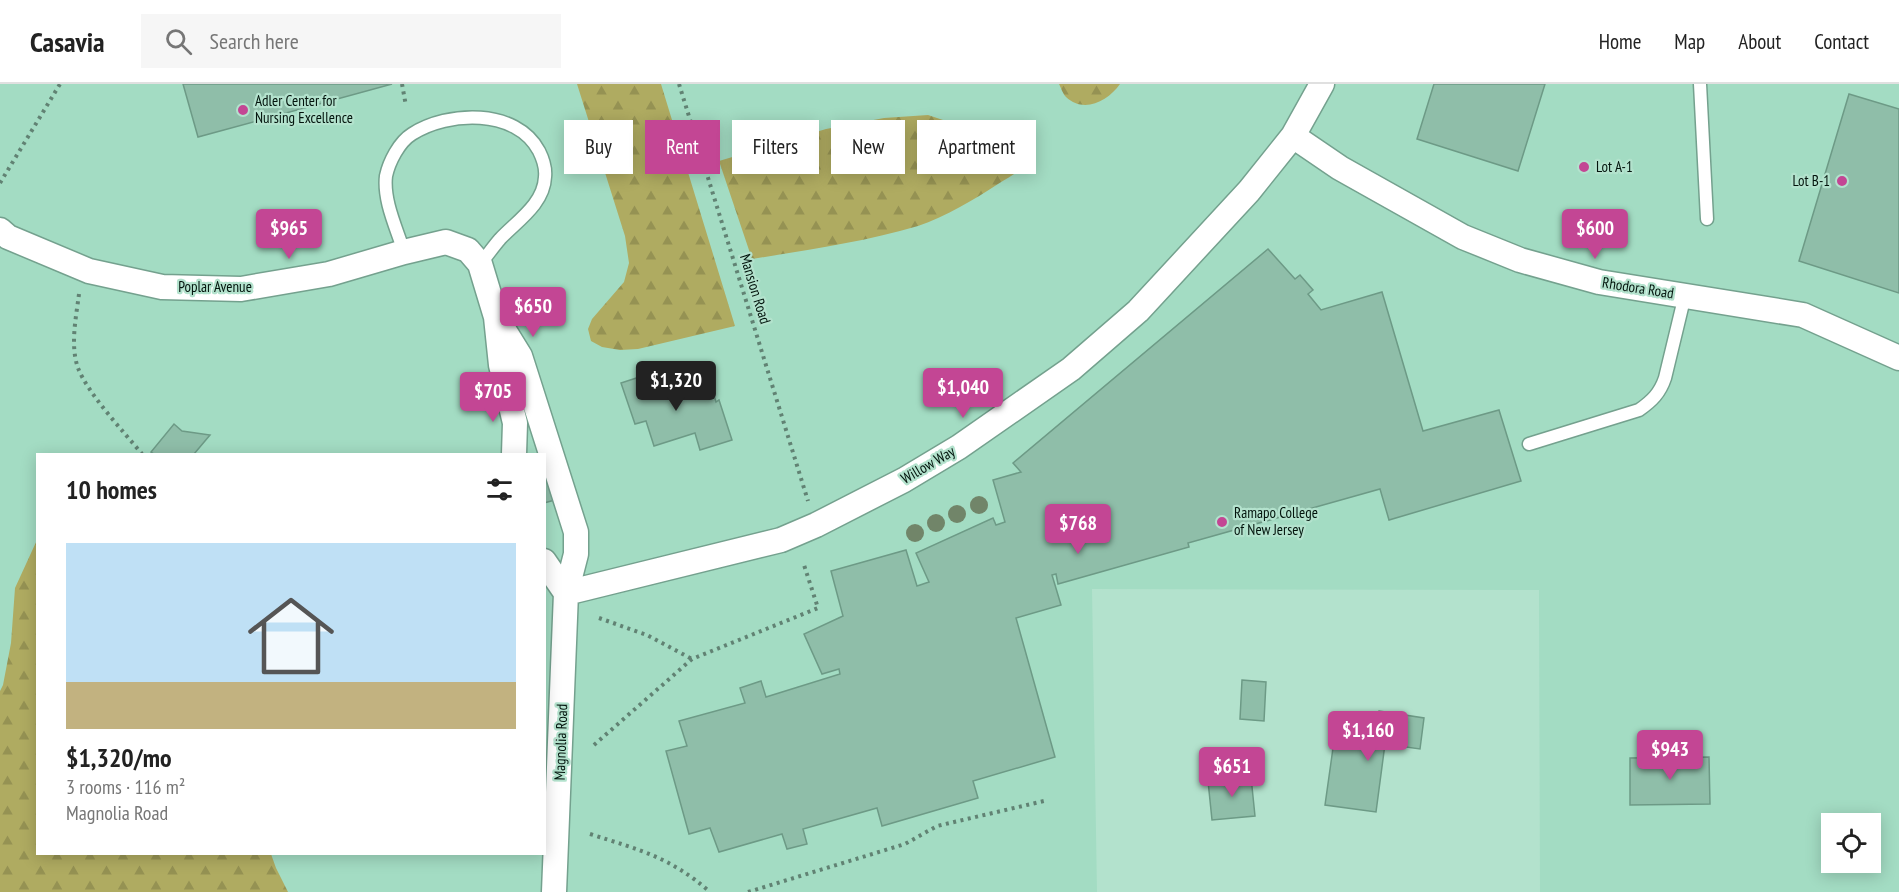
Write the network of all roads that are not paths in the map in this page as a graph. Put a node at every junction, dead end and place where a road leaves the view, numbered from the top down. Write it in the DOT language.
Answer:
graph roads {
  1 [pos="1322,84"];
  2 [pos="1700,84"];
  3 [pos="1293,136"];
  4 [pos="1707,219"];
  5 [pos="0,230"];
  6 [pos="404,252"];
  7 [pos="480,264"];
  8 [pos="1685,295"];
  9 [pos="496,317"];
  10 [pos="1899,358"];
  11 [pos="1529,444"];
  12 [pos="514,453"];
  13 [pos="546,564"];
  14 [pos="566,593"];
  15 [pos="554,892"];
  1 -- 3 [label="street, Willow Way"];
  2 -- 4 [label="lane"];
  3 -- 8 [label="street, Rhodora Road"];
  3 -- 14 [label="street, Willow Way"];
  5 -- 6 [label="street, Poplar Avenue"];
  6 -- 7 [label="street, Poplar Avenue"];
  6 -- 7 [label="lane"];
  7 -- 9 [label="street"];
  8 -- 10 [label="street, Rhodora Road"];
  8 -- 11 [label="lane"];
  9 -- 12 [label="street"];
  9 -- 14 [label="street, Magnolia Road"];
  13 -- 14 [label="street"];
  14 -- 15 [label="street, Magnolia Road"];
}
